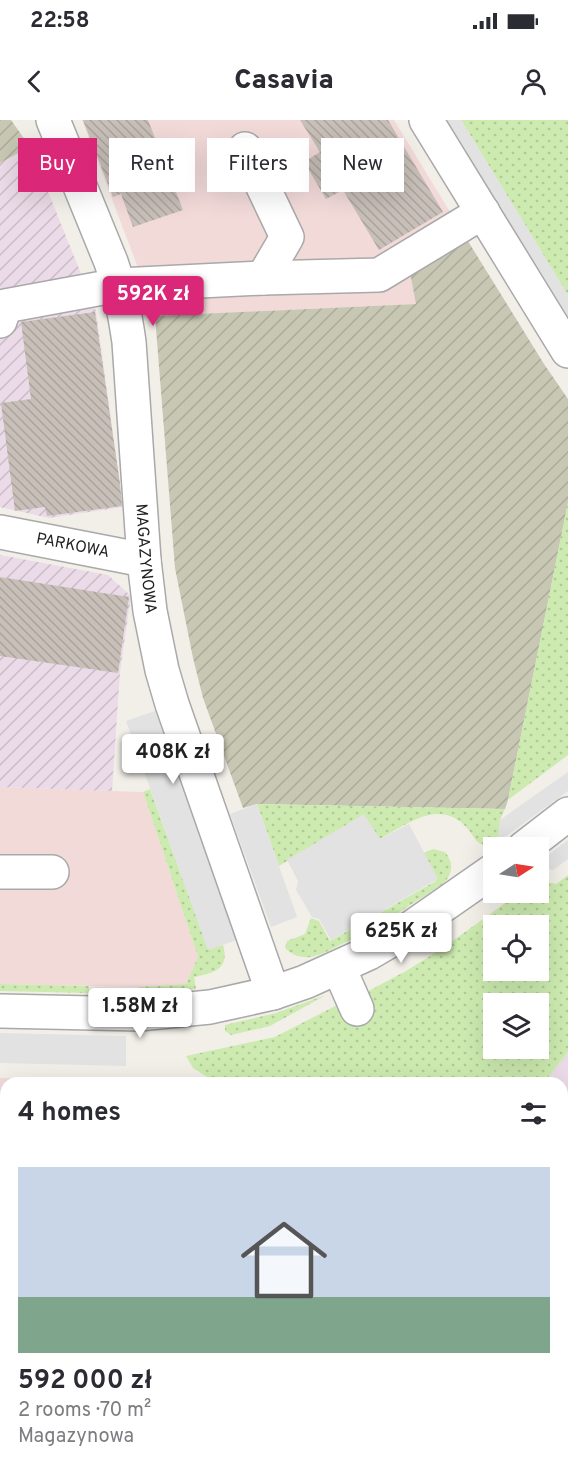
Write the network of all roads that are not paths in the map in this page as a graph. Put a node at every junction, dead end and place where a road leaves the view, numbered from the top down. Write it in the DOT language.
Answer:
graph roads {
  1 [pos="53,120"];
  2 [pos="426,120"];
  3 [pos="266,192"];
  4 [pos="483,212"];
  5 [pos="263,278"];
  6 [pos="119,285"];
  7 [pos="0,321"];
  8 [pos="568,351"];
  9 [pos="0,532"];
  10 [pos="144,560"];
  11 [pos="568,814"];
  12 [pos="538,837"];
  13 [pos="0,872"];
  14 [pos="52,872"];
  15 [pos="483,878"];
  16 [pos="339,968"];
  17 [pos="273,993"];
  18 [pos="357,1009"];
  19 [pos="0,1011"];
  1 -- 6 [label="street, MAGAZYNOWA"];
  2 -- 4 [label="street"];
  3 -- 5 [label="street"];
  4 -- 5 [label="street"];
  4 -- 8 [label="street"];
  5 -- 6 [label="street"];
  6 -- 7 [label="street"];
  6 -- 10 [label="street, MAGAZYNOWA"];
  9 -- 10 [label="street, PARKOWA"];
  10 -- 17 [label="street, MAGAZYNOWA"];
  11 -- 12 [label="street"];
  13 -- 14 [label="street"];
  15 -- 16 [label="street"];
  16 -- 17 [label="street"];
  16 -- 18 [label="street"];
  17 -- 19 [label="street"];
}
